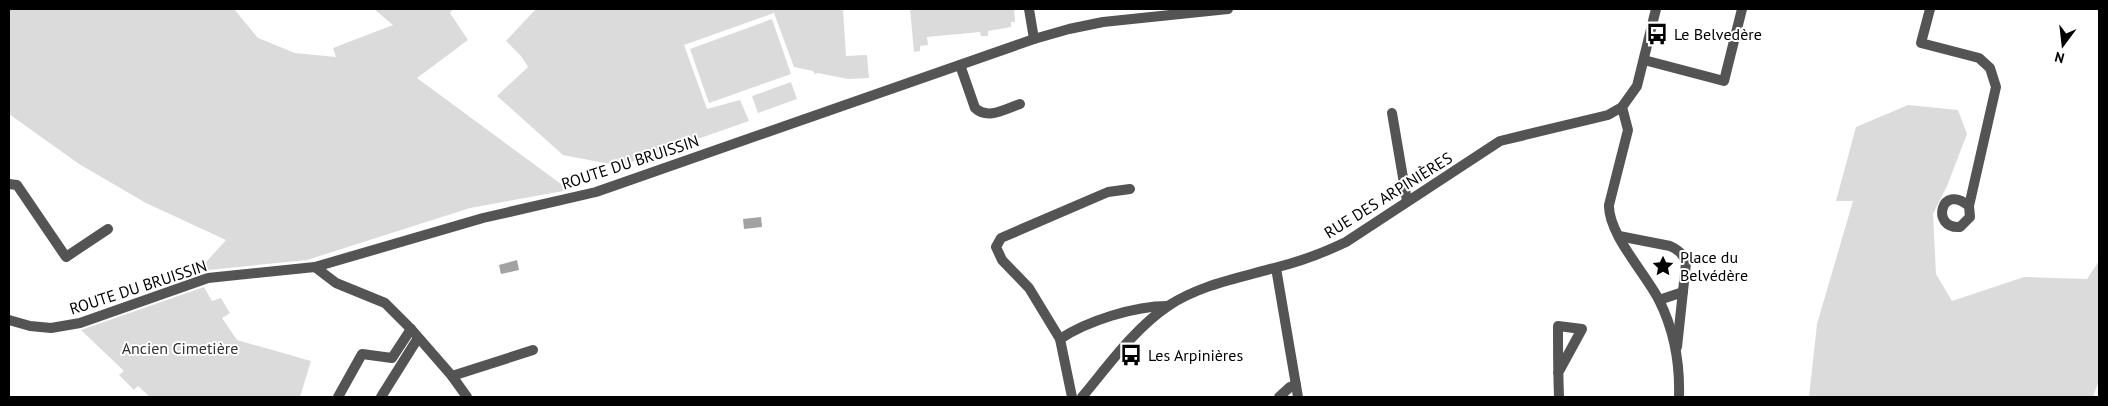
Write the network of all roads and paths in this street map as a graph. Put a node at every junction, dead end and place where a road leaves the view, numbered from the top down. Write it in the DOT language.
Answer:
graph roads {
  1 [pos="1029,9"];
  2 [pos="1228,9"];
  3 [pos="1656,9"];
  4 [pos="1742,9"];
  5 [pos="1930,9"];
  6 [pos="1034,39"];
  7 [pos="1644,60"];
  8 [pos="960,65"];
  9 [pos="1020,104"];
  10 [pos="1622,107"];
  11 [pos="1392,113"];
  12 [pos="9,184"];
  13 [pos="1130,190"];
  14 [pos="1407,202"];
  15 [pos="1969,206"];
  16 [pos="108,229"];
  17 [pos="1619,236"];
  18 [pos="315,267"];
  19 [pos="1276,268"];
  20 [pos="1683,292"];
  21 [pos="1659,300"];
  22 [pos="1168,306"];
  23 [pos="9,320"];
  24 [pos="411,329"];
  25 [pos="418,338"];
  26 [pos="1060,339"];
  27 [pos="534,350"];
  28 [pos="1677,351"];
  29 [pos="1558,373"];
  30 [pos="452,376"];
  31 [pos="1296,385"];
  32 [pos="338,397"];
  33 [pos="381,397"];
  34 [pos="467,397"];
  35 [pos="1072,397"];
  36 [pos="1082,397"];
  37 [pos="1279,397"];
  38 [pos="1298,397"];
  39 [pos="1559,397"];
  40 [pos="1679,397"];
  1 -- 6 [label="street"];
  2 -- 6 [label="street, ROUTE DU BRUISSIN"];
  3 -- 7 [label="street"];
  4 -- 7 [label="street"];
  5 -- 15 [label="street"];
  6 -- 8 [label="street, ROUTE DU BRUISSIN"];
  7 -- 10 [label="street"];
  8 -- 9 [label="street"];
  8 -- 18 [label="street, ROUTE DU BRUISSIN"];
  10 -- 14 [label="street, RUE DES ARPINIÈRES"];
  10 -- 17 [label="street"];
  11 -- 14 [label="street"];
  12 -- 16 [label="street"];
  13 -- 26 [label="street"];
  14 -- 19 [label="street, RUE DES ARPINIÈRES"];
  17 -- 20 [label="street"];
  17 -- 21 [label="street"];
  18 -- 23 [label="street, ROUTE DU BRUISSIN"];
  18 -- 24 [label="street"];
  19 -- 22 [label="street, RUE DES ARPINIÈRES"];
  19 -- 31 [label="street"];
  20 -- 21 [label="street"];
  20 -- 28 [label="street"];
  21 -- 28 [label="street"];
  22 -- 26 [label="street, RUE DES ARPINIÈRES"];
  22 -- 36 [label="street, RUE DES ARPINIÈRES"];
  24 -- 25 [label="street"];
  24 -- 32 [label="street"];
  25 -- 30 [label="street"];
  25 -- 33 [label="street"];
  26 -- 35 [label="street"];
  27 -- 30 [label="street"];
  28 -- 40 [label="street"];
  29 -- 39 [label="street"];
  30 -- 34 [label="street"];
  31 -- 37 [label="street"];
  31 -- 38 [label="street"];
}
